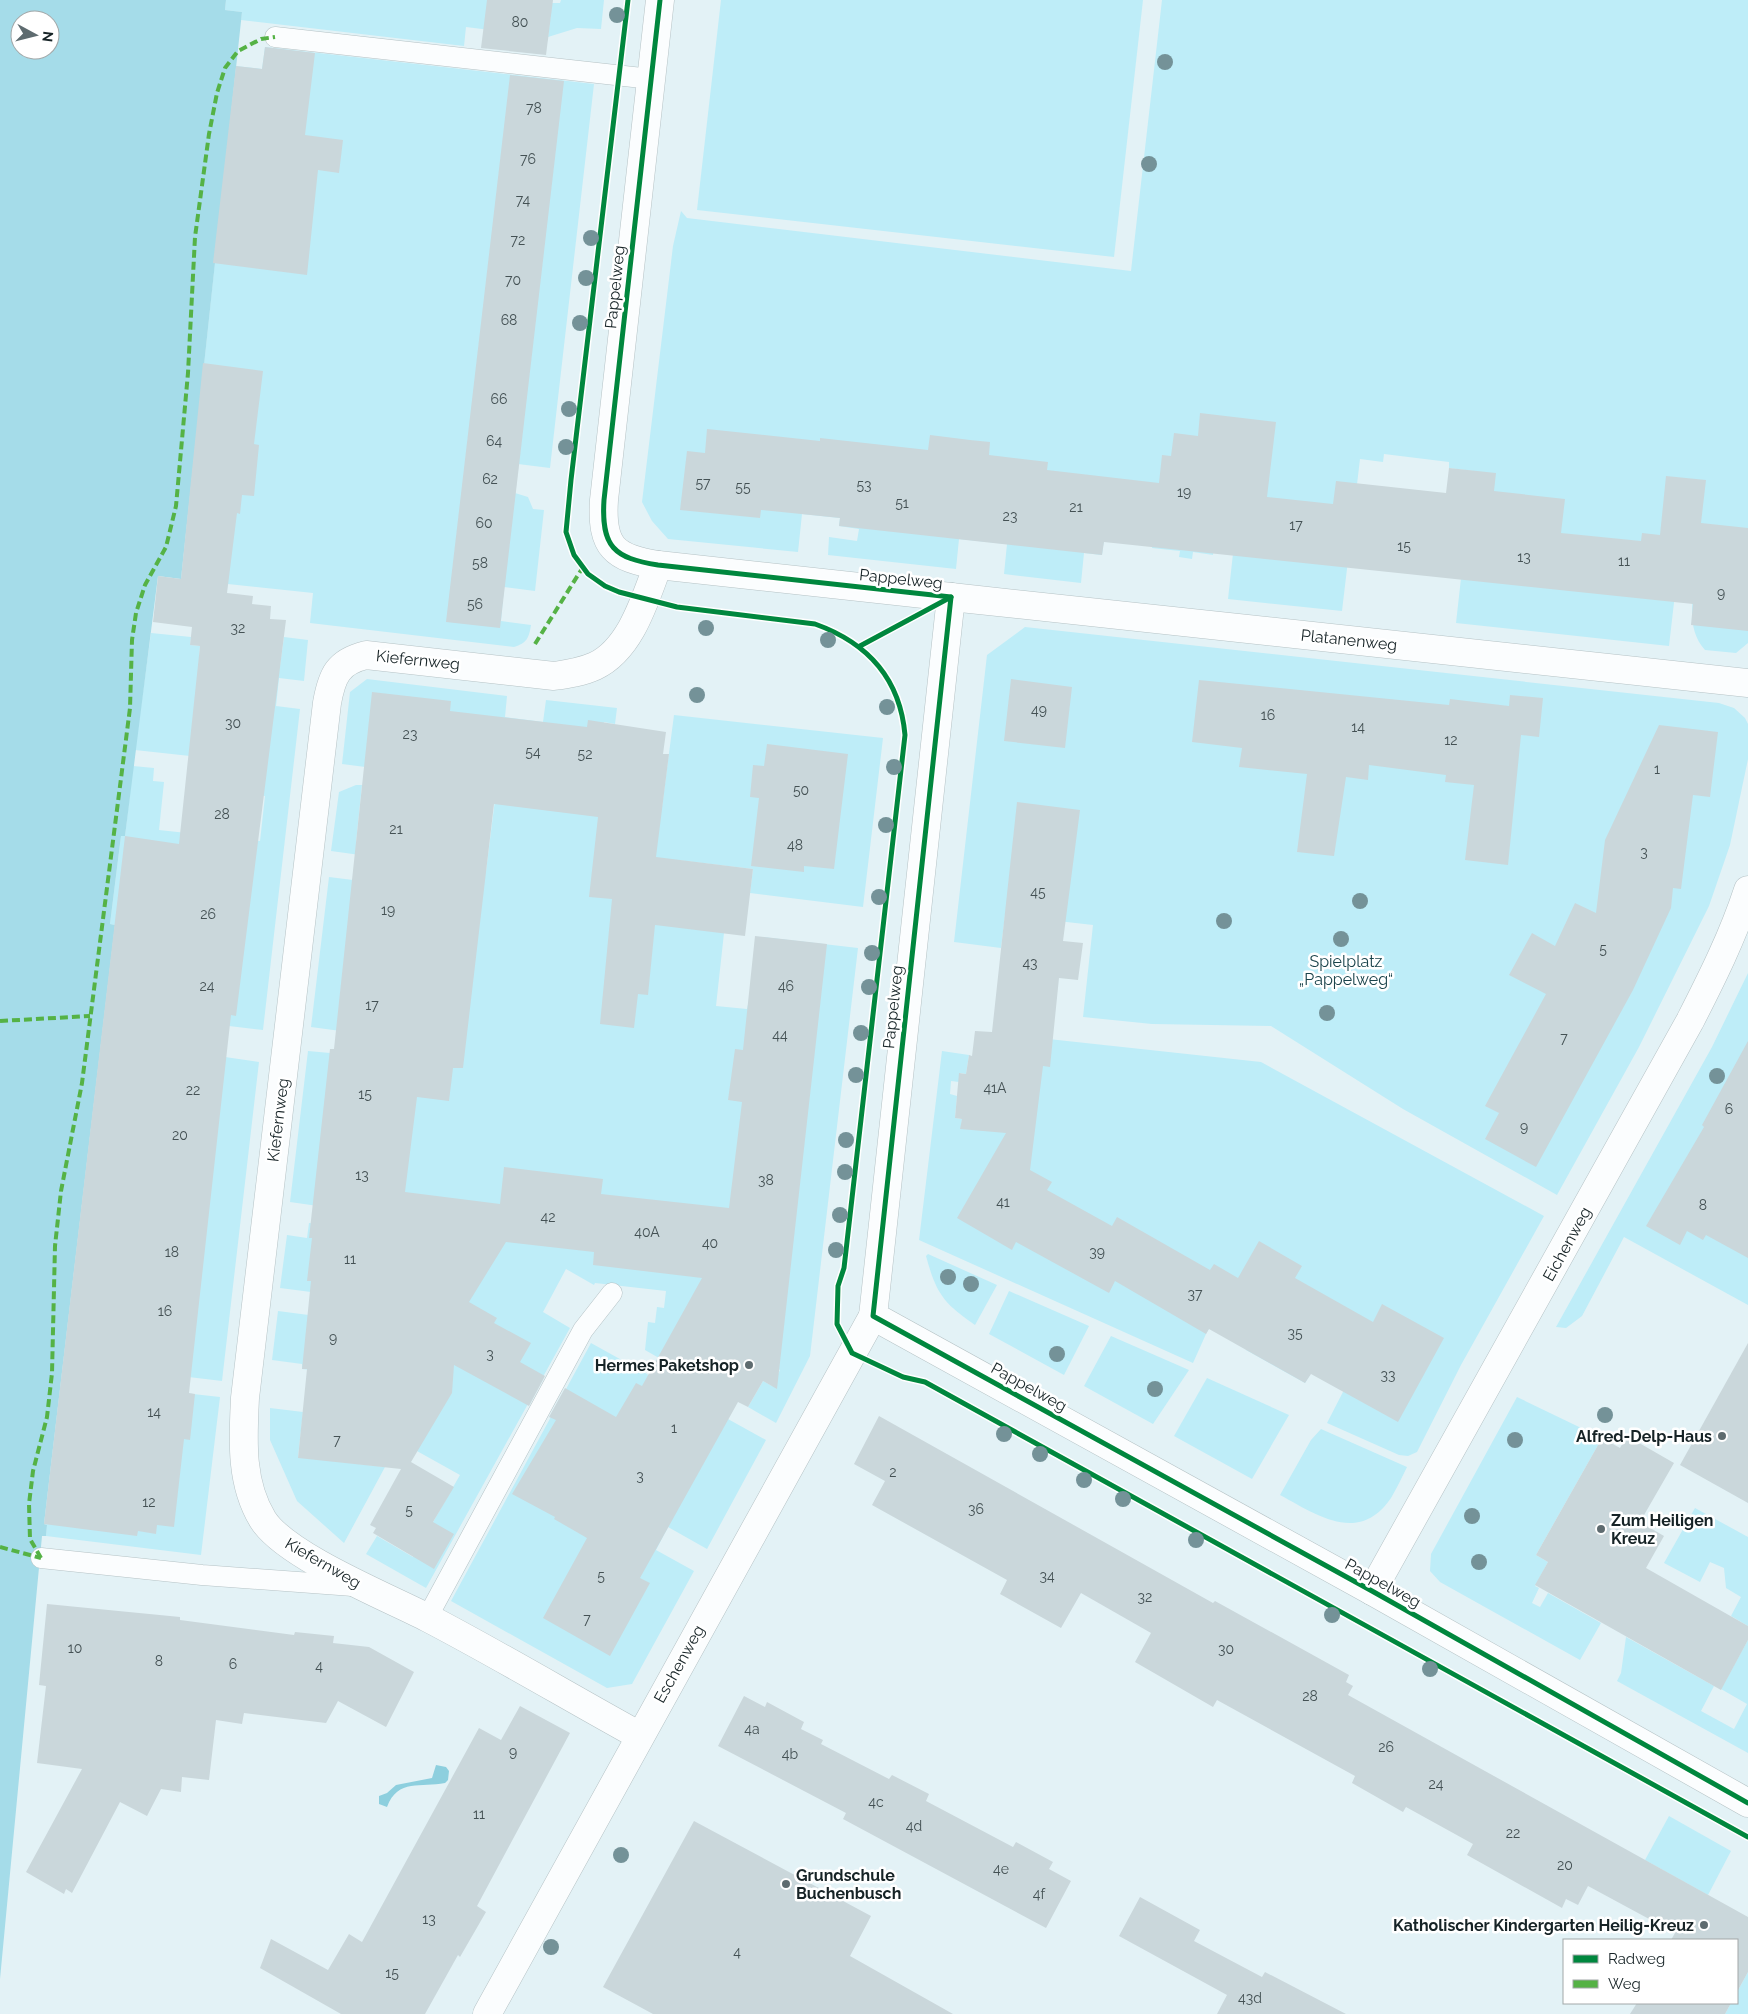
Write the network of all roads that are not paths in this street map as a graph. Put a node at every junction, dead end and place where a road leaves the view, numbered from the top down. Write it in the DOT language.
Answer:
graph roads {
  1 [pos="660,0"];
  2 [pos="275,37"];
  3 [pos="651,78"];
  4 [pos="658,566"];
  5 [pos="951,597"];
  6 [pos="1748,683"];
  7 [pos="1748,890"];
  8 [pos="612,1293"];
  9 [pos="873,1316"];
  10 [pos="41,1558"];
  11 [pos="363,1586"];
  12 [pos="1372,1591"];
  13 [pos="427,1618"];
  14 [pos="640,1736"];
  15 [pos="1748,1802"];
  16 [pos="487,2014"];
  1 -- 3 [label="street, Pappelweg"];
  2 -- 3 [label="lane"];
  3 -- 4 [label="street, Pappelweg"];
  4 -- 5 [label="street, Pappelweg"];
  4 -- 11 [label="street, Kiefernweg"];
  5 -- 6 [label="street, Platanenweg"];
  5 -- 9 [label="street, Pappelweg"];
  7 -- 12 [label="street, Eichenweg"];
  8 -- 13 [label="lane"];
  9 -- 12 [label="street, Pappelweg"];
  9 -- 14 [label="street, Eschenweg"];
  10 -- 11 [label="lane"];
  11 -- 13 [label="street, Kiefernweg"];
  12 -- 15 [label="street, Pappelweg"];
  13 -- 14 [label="street, Kiefernweg"];
  14 -- 16 [label="street, Eschenweg"];
}
